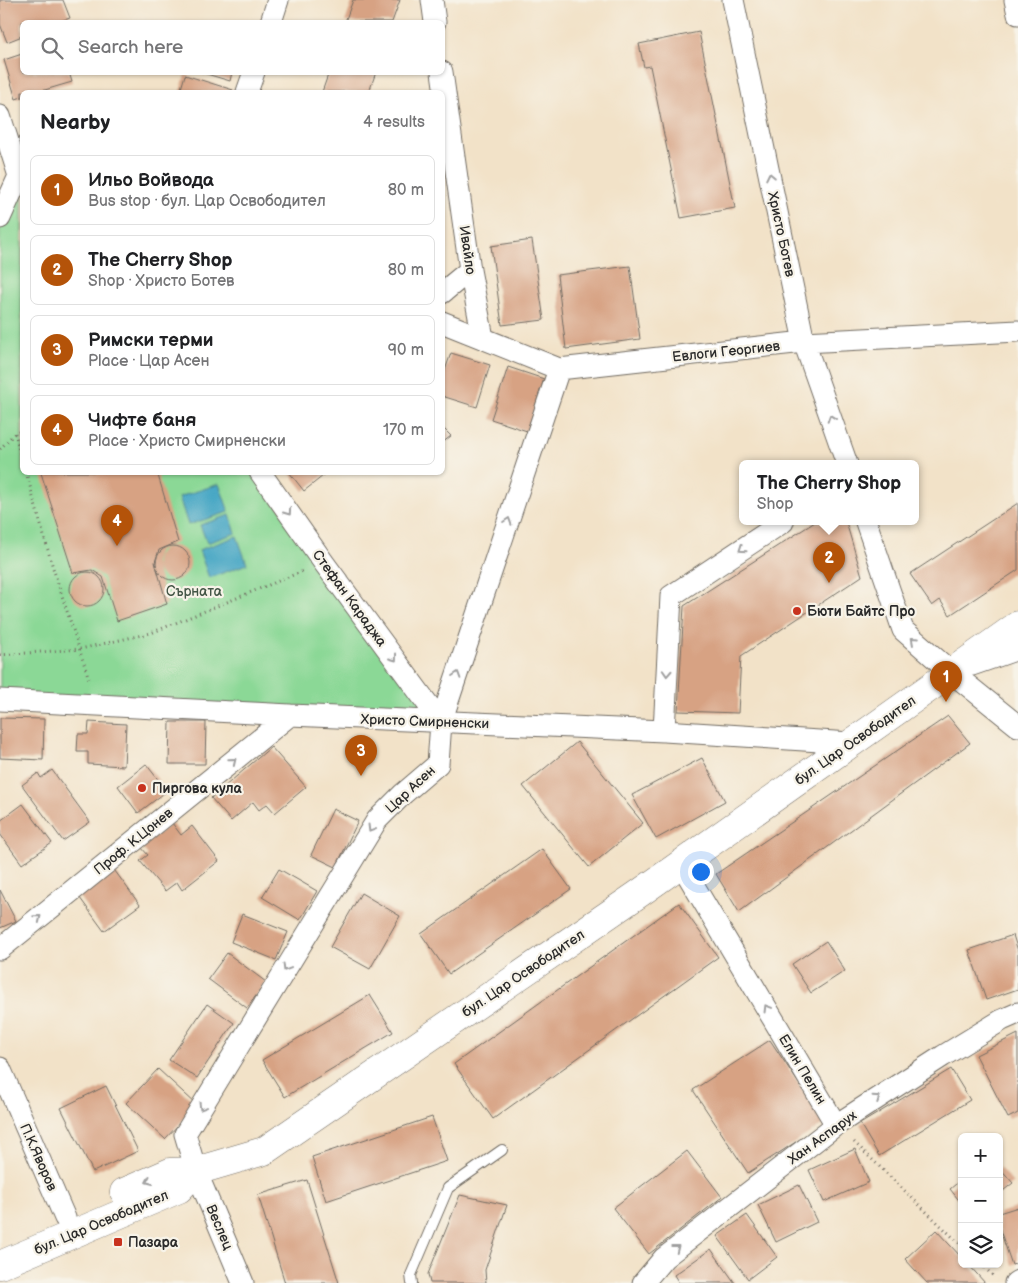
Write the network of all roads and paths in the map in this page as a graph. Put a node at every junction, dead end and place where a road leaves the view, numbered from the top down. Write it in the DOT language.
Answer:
graph roads {
  1 [pos="278,0"];
  2 [pos="432,0"];
  3 [pos="733,0"];
  4 [pos="1016,0"];
  5 [pos="1018,14"];
  6 [pos="272,20"];
  7 [pos="435,20"];
  8 [pos="253,75"];
  9 [pos="442,75"];
  10 [pos="248,90"];
  11 [pos="445,90"];
  12 [pos="445,93"];
  13 [pos="0,116"];
  14 [pos="20,175"];
  15 [pos="20,180"];
  16 [pos="0,218"];
  17 [pos="470,270"];
  18 [pos="445,291"];
  19 [pos="445,323"];
  20 [pos="1018,331"];
  21 [pos="483,338"];
  22 [pos="804,342"];
  23 [pos="559,369"];
  24 [pos="20,432"];
  25 [pos="15,433"];
  26 [pos="0,449"];
  27 [pos="20,452"];
  28 [pos="846,460"];
  29 [pos="27,475"];
  30 [pos="262,475"];
  31 [pos="778,525"];
  32 [pos="867,525"];
  33 [pos="324,563"];
  34 [pos="1018,625"];
  35 [pos="80,649"];
  36 [pos="1018,649"];
  37 [pos="0,655"];
  38 [pos="950,672"];
  39 [pos="0,700"];
  40 [pos="97,704"];
  41 [pos="290,715"];
  42 [pos="441,722"];
  43 [pos="1018,726"];
  44 [pos="664,731"];
  45 [pos="851,743"];
  46 [pos="681,864"];
  47 [pos="0,949"];
  48 [pos="1018,1013"];
  49 [pos="0,1068"];
  50 [pos="836,1125"];
  51 [pos="502,1150"];
  52 [pos="196,1171"];
  53 [pos="65,1218"];
  54 [pos="958,1242"];
  55 [pos="0,1246"];
  56 [pos="0,1265"];
  57 [pos="985,1268"];
  58 [pos="994,1277"];
  59 [pos="243,1283"];
  60 [pos="412,1283"];
  61 [pos="643,1283"];
  1 -- 6 [label="street"];
  2 -- 7 [label="street"];
  22 -- 3 [label="street, Христо Ботев, one-way"];
  4 -- 5 [label="street"];
  8 -- 10 [label="street"];
  9 -- 11 [label="street, Ивайло"];
  12 -- 17 [label="street, Ивайло"];
  13 -- 14 [label="street"];
  15 -- 16 [label="street"];
  17 -- 18 [label="street"];
  17 -- 21 [label="street, Ивайло"];
  19 -- 21 [label="street, Евлоги Георгиев"];
  20 -- 22 [label="street, Евлоги Георгиев"];
  21 -- 23 [label="street, Евлоги Георгиев"];
  22 -- 23 [label="street, Евлоги Георгиев"];
  28 -- 22 [label="street, Христо Ботев, one-way"];
  42 -- 23 [label="street, Цар Асен, one-way"];
  24 -- 25 [label="path"];
  25 -- 26 [label="path"];
  25 -- 27 [label="path"];
  29 -- 35 [label="path"];
  30 -- 33 [label="street, Стефан Караджа, one-way"];
  31 -- 44 [label="street, one-way"];
  38 -- 32 [label="street, one-way"];
  33 -- 35 [label="path"];
  33 -- 42 [label="street, Стефан Караджа, one-way"];
  34 -- 38 [label="main road, бул. Цар Освободител"];
  35 -- 37 [label="path"];
  35 -- 40 [label="path"];
  36 -- 38 [label="street"];
  38 -- 43 [label="street"];
  38 -- 45 [label="main road, бул. Цар Освободител"];
  39 -- 40 [label="street, Христо Смирненски"];
  40 -- 41 [label="street, Христо Смирненски"];
  41 -- 42 [label="street, Христо Смирненски"];
  47 -- 41 [label="street, Проф. К.Цонев, one-way"];
  42 -- 44 [label="street, Христо Смирненски"];
  42 -- 52 [label="street, Цар Асен, one-way"];
  44 -- 45 [label="street, Христо Смирненски"];
  45 -- 46 [label="main road, бул. Цар Освободител"];
  50 -- 46 [label="street, Елин Пелин, one-way"];
  46 -- 52 [label="main road, бул. Цар Освободител"];
  50 -- 48 [label="street, Хан Аспарух, one-way"];
  49 -- 53 [label="street, П.К.Яворов"];
  50 -- 54 [label="path"];
  61 -- 50 [label="street, Хан Аспарух, one-way"];
  51 -- 60 [label="lane"];
  52 -- 53 [label="main road, one-way"];
  52 -- 56 [label="main road, бул. Цар Освободител"];
  52 -- 59 [label="street, Веслец"];
  53 -- 55 [label="main road"];
  57 -- 58 [label="path"];
}
